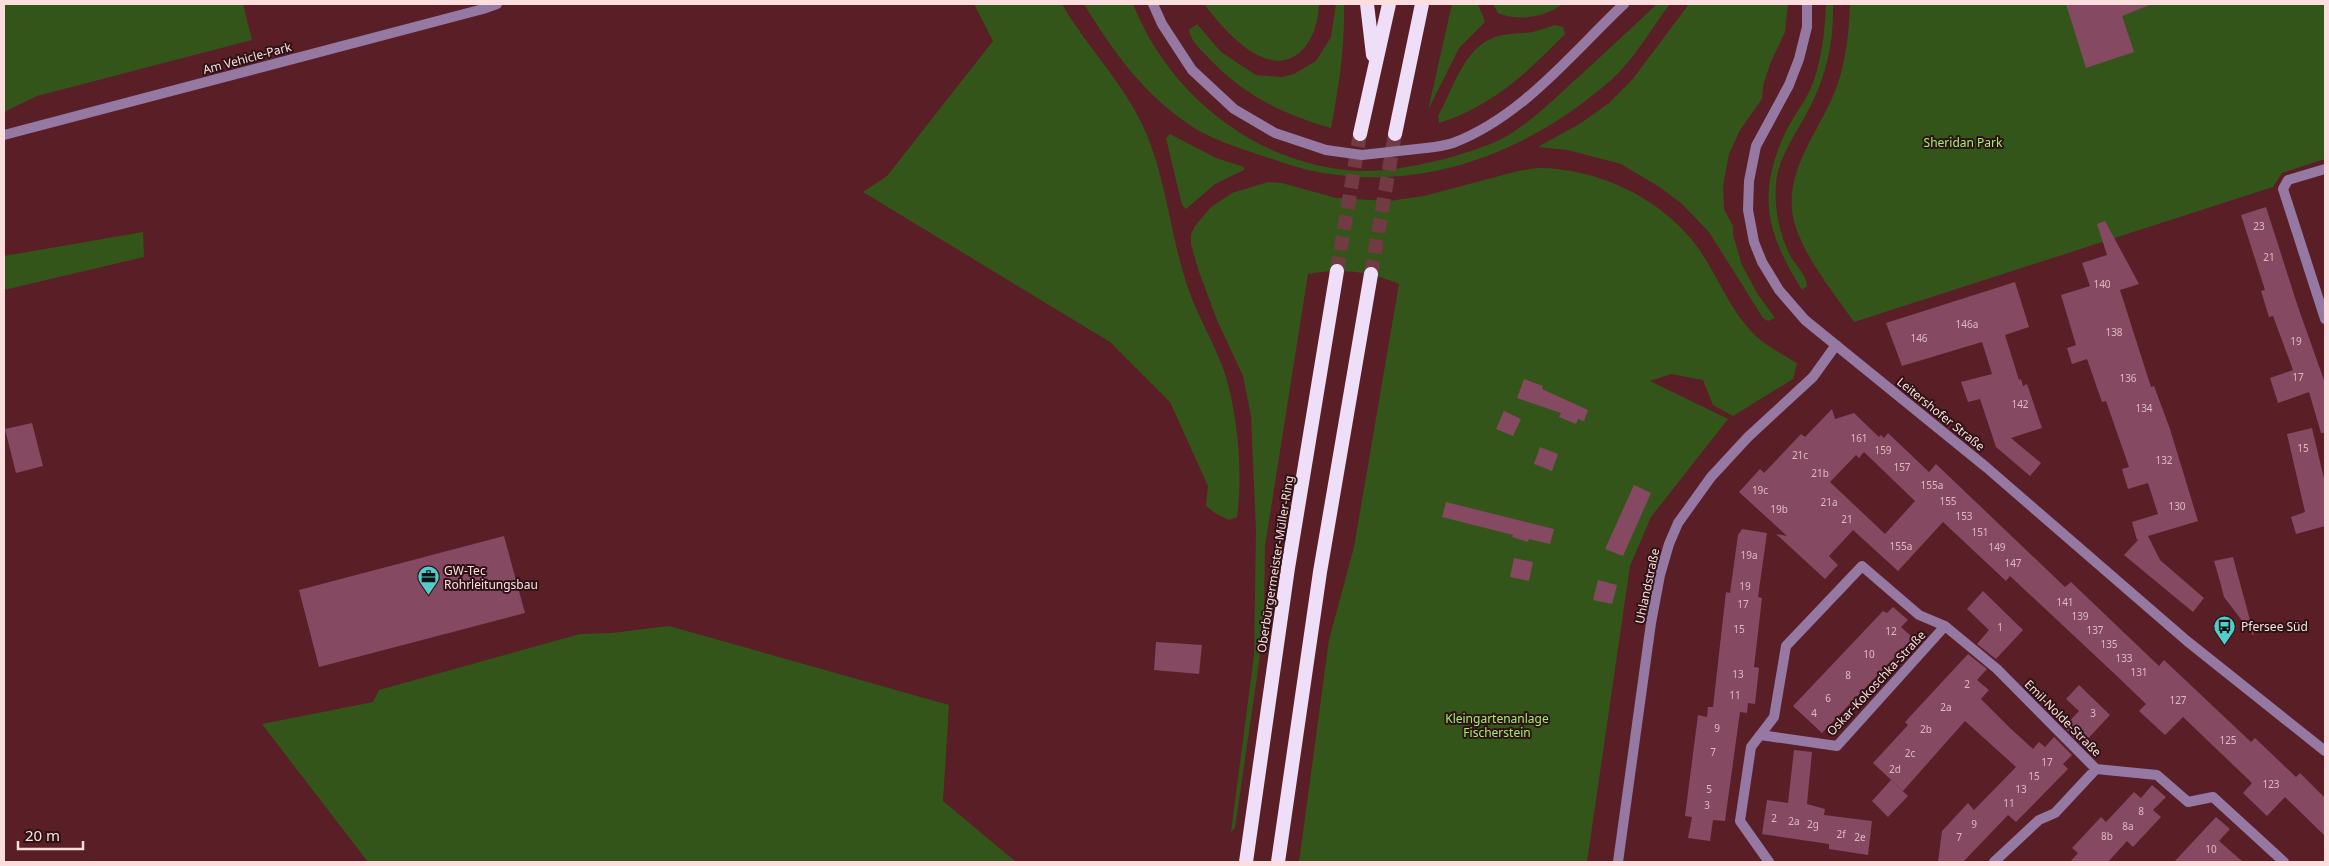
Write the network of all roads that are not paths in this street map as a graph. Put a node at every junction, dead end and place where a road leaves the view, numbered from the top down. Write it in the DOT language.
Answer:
graph roads {
  1 [pos="496,4"];
  2 [pos="1153,4"];
  3 [pos="1367,4"];
  4 [pos="1389,4"];
  5 [pos="1422,4"];
  6 [pos="1624,4"];
  7 [pos="1807,4"];
  8 [pos="1374,65"];
  9 [pos="1360,134"];
  10 [pos="1395,134"];
  11 [pos="4,135"];
  12 [pos="2325,169"];
  13 [pos="1337,271"];
  14 [pos="1371,274"];
  15 [pos="2325,319"];
  16 [pos="1836,345"];
  17 [pos="1945,626"];
  18 [pos="1760,735"];
  19 [pos="2325,751"];
  20 [pos="2096,769"];
  21 [pos="1246,862"];
  22 [pos="1278,862"];
  23 [pos="1618,862"];
  24 [pos="1769,862"];
  25 [pos="1994,862"];
  26 [pos="2284,862"];
  1 -- 11 [label="street, Am Vehicle-Park"];
  2 -- 6 [label="street, bridge"];
  3 -- 8 [label="highway"];
  4 -- 8 [label="highway"];
  5 -- 10 [label="highway"];
  7 -- 16 [label="street, Leitershofer Straße"];
  8 -- 9 [label="highway"];
  12 -- 15 [label="street"];
  13 -- 21 [label="highway, Oberbürgermeister-Müller-Ring"];
  14 -- 22 [label="highway"];
  16 -- 19 [label="street, Leitershofer Straße"];
  16 -- 23 [label="street, Uhlandstraße"];
  17 -- 18 [label="street, Oskar-Kokoschka-Straße"];
  17 -- 18 [label="street, Emil-Nolde-Straße"];
  17 -- 20 [label="street, Emil-Nolde-Straße"];
  18 -- 24 [label="street"];
  20 -- 25 [label="street"];
  20 -- 26 [label="street, Emil-Nolde-Straße"];
}
